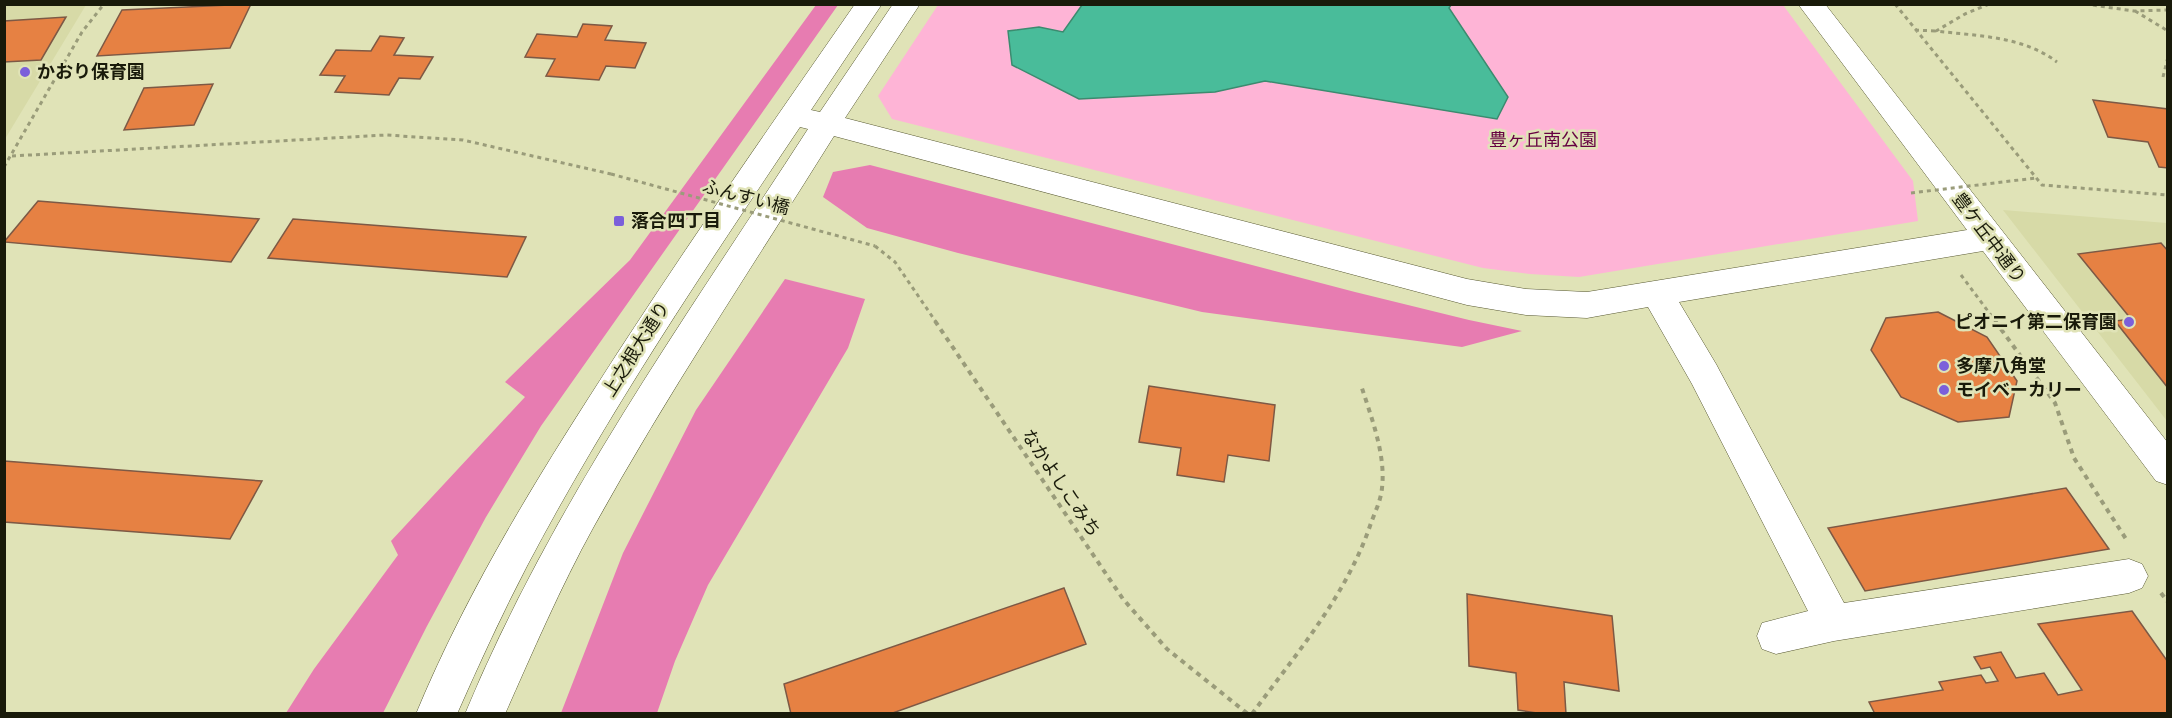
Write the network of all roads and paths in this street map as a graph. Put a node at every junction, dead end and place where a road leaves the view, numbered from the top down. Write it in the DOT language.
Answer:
graph roads {
  1 [pos="104,4"];
  2 [pos="869,4"];
  3 [pos="907,4"];
  4 [pos="1811,4"];
  5 [pos="1895,4"];
  6 [pos="1989,4"];
  7 [pos="2085,4"];
  8 [pos="2168,10"];
  9 [pos="2134,11"];
  10 [pos="1916,30"];
  11 [pos="1936,31"];
  12 [pos="2168,31"];
  13 [pos="2168,57"];
  14 [pos="2057,62"];
  15 [pos="2163,77"];
  16 [pos="793,115"];
  17 [pos="826,125"];
  18 [pos="12,156"];
  19 [pos="4,167"];
  20 [pos="2036,178"];
  21 [pos="1911,192"];
  22 [pos="2168,195"];
  23 [pos="1990,238"];
  24 [pos="875,246"];
  25 [pos="1956,267"];
  26 [pos="1657,294"];
  27 [pos="1361,385"];
  28 [pos="2168,470"];
  29 [pos="2140,571"];
  30 [pos="2168,602"];
  31 [pos="1834,623"];
  32 [pos="1776,636"];
  33 [pos="436,714"];
  34 [pos="485,714"];
  35 [pos="1248,714"];
  36 [pos="1252,714"];
  1 -- 18 [label="path"];
  2 -- 16 [label="street, 上之根大通り"];
  3 -- 17 [label="street"];
  4 -- 23 [label="street, 豊ケ丘中通り"];
  5 -- 10 [label="path"];
  6 -- 11 [label="path"];
  7 -- 9 [label="path"];
  8 -- 9 [label="path"];
  9 -- 12 [label="path"];
  10 -- 11 [label="path"];
  10 -- 20 [label="path"];
  11 -- 14 [label="path"];
  13 -- 15 [label="path"];
  16 -- 17 [label="street"];
  16 -- 33 [label="street, 上之根大通り"];
  17 -- 26 [label="street"];
  17 -- 34 [label="street"];
  18 -- 19 [label="path"];
  18 -- 24 [label="path, ふんすい橋, bridge"];
  20 -- 21 [label="path, bridge"];
  20 -- 22 [label="path"];
  23 -- 26 [label="street"];
  23 -- 28 [label="street, 豊ケ丘中通り"];
  24 -- 35 [label="path, なかよしこみち"];
  25 -- 29 [label="path"];
  26 -- 31 [label="street"];
  27 -- 36 [label="path"];
  29 -- 30 [label="path"];
  29 -- 31 [label="street"];
  31 -- 32 [label="street"];
}
